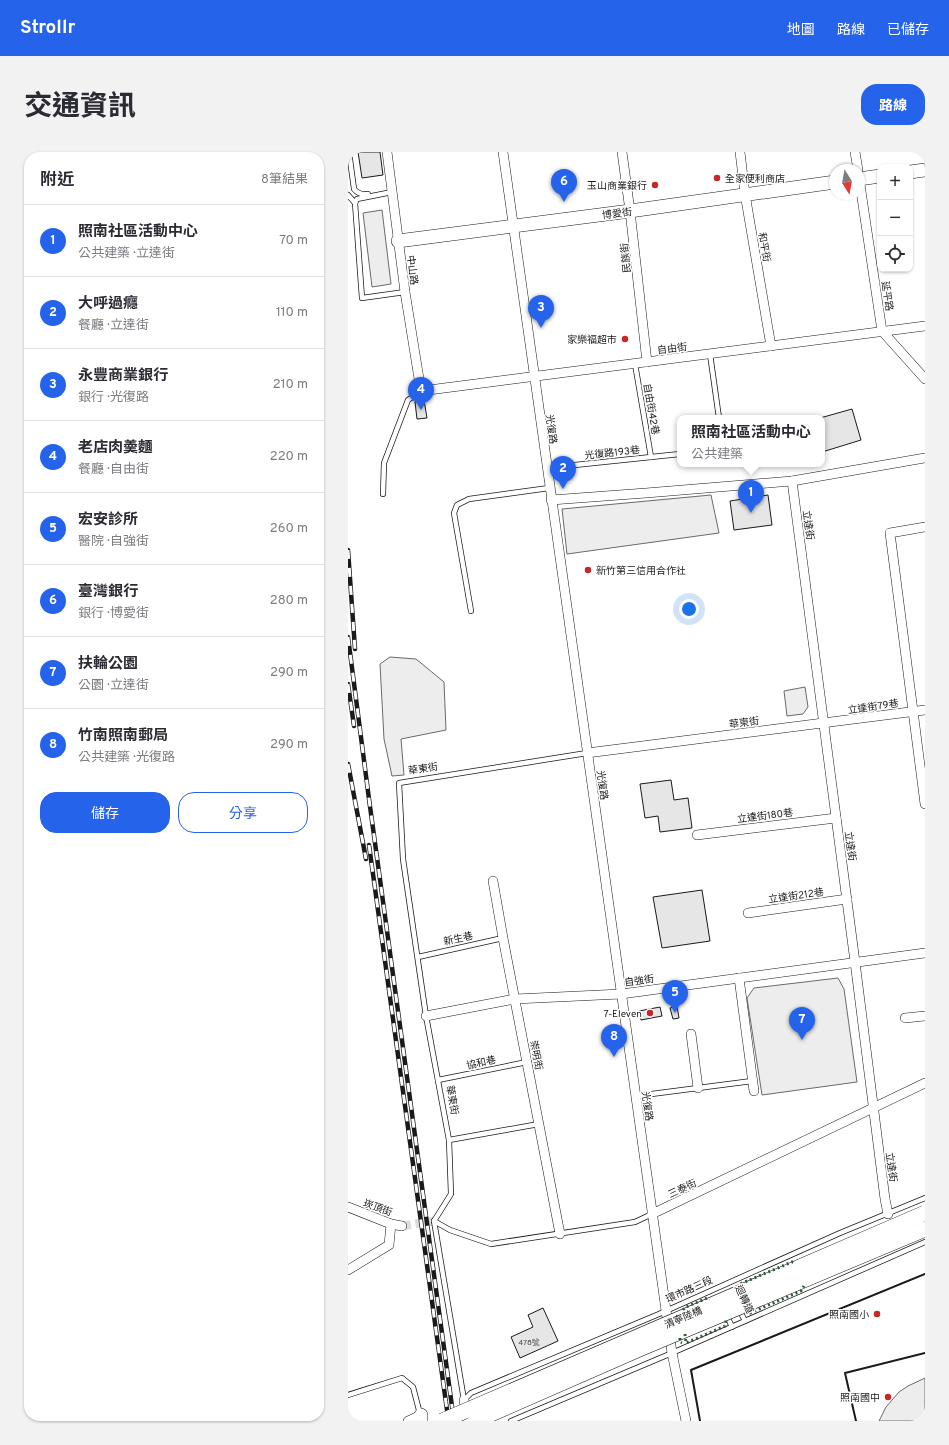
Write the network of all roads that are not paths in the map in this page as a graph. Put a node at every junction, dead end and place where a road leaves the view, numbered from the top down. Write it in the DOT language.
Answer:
graph roads {
  1 [pos="349,152"];
  2 [pos="387,152"];
  3 [pos="503,152"];
  4 [pos="622,152"];
  5 [pos="740,152"];
  6 [pos="855,152"];
  7 [pos="857,164"];
  8 [pos="925,170"];
  9 [pos="913,172"];
  10 [pos="877,176"];
  11 [pos="865,178"];
  12 [pos="829,183"];
  13 [pos="392,191"];
  14 [pos="745,194"];
  15 [pos="348,195"];
  16 [pos="862,200"];
  17 [pos="355,203"];
  18 [pos="630,211"];
  19 [pos="513,226"];
  20 [pos="398,241"];
  21 [pos="405,292"];
  22 [pos="925,326"];
  23 [pos="882,331"];
  24 [pos="771,346"];
  25 [pos="710,354"];
  26 [pos="647,362"];
  27 [pos="635,364"];
  28 [pos="534,377"];
  29 [pos="925,379"];
  30 [pos="421,391"];
  31 [pos="719,415"];
  32 [pos="677,454"];
  33 [pos="651,457"];
  34 [pos="925,458"];
  35 [pos="546,468"];
  36 [pos="792,481"];
  37 [pos="549,488"];
  38 [pos="383,494"];
  39 [pos="551,500"];
  40 [pos="925,526"];
  41 [pos="471,611"];
  42 [pos="925,710"];
  43 [pos="913,712"];
  44 [pos="824,724"];
  45 [pos="587,754"];
  46 [pos="925,804"];
  47 [pos="836,818"];
  48 [pos="697,834"];
  49 [pos="493,881"];
  50 [pos="847,899"];
  51 [pos="748,913"];
  52 [pos="503,938"];
  53 [pos="925,953"];
  54 [pos="418,957"];
  55 [pos="855,962"];
  56 [pos="739,978"];
  57 [pos="621,994"];
  58 [pos="515,999"];
  59 [pos="426,1016"];
  60 [pos="925,1016"];
  61 [pos="905,1018"];
  62 [pos="691,1034"];
  63 [pos="527,1062"];
  64 [pos="438,1080"];
  65 [pos="752,1081"];
  66 [pos="925,1083"];
  67 [pos="698,1088"];
  68 [pos="754,1091"];
  69 [pos="636,1096"];
  70 [pos="873,1109"];
  71 [pos="539,1124"];
  72 [pos="449,1140"];
  73 [pos="925,1198"];
  74 [pos="348,1207"];
  75 [pos="925,1213"];
  76 [pos="652,1214"];
  77 [pos="888,1214"];
  78 [pos="434,1220"];
  79 [pos="391,1224"];
  80 [pos="402,1226"];
  81 [pos="925,1229"];
  82 [pos="560,1234"];
  83 [pos="925,1242"];
  84 [pos="348,1270"];
  85 [pos="728,1284"];
  86 [pos="715,1289"];
  87 [pos="666,1311"];
  88 [pos="745,1321"];
  89 [pos="732,1327"];
  90 [pos="672,1353"];
  91 [pos="471,1393"];
  92 [pos="348,1395"];
  93 [pos="464,1400"];
  94 [pos="421,1418"];
  95 [pos="408,1421"];
  96 [pos="442,1421"];
  97 [pos="467,1421"];
  98 [pos="475,1421"];
  99 [pos="511,1421"];
  100 [pos="686,1421"];
  1 -- 13 [label="lane"];
  2 -- 13 [label="street, 中山路"];
  3 -- 19 [label="street, 光復路"];
  4 -- 18 [label="street, 民族街"];
  5 -- 14 [label="street, 和平街"];
  6 -- 7 [label="street"];
  8 -- 9 [label="street"];
  10 -- 11 [label="street"];
  12 -- 14 [label="street, 博愛街"];
  13 -- 17 [label="lane"];
  13 -- 20 [label="street, 中山路"];
  14 -- 18 [label="street, 博愛街"];
  14 -- 24 [label="street, 和平街"];
  15 -- 17 [label="lane"];
  16 -- 23 [label="street, 延平路"];
  17 -- 21 [label="lane"];
  18 -- 19 [label="street, 博愛街"];
  18 -- 26 [label="street, 民族街"];
  19 -- 20 [label="street, 博愛街"];
  19 -- 28 [label="street, 光復路"];
  20 -- 21 [label="street, 中山路"];
  21 -- 30 [label="street, 中山路"];
  22 -- 23 [label="street, 自由街"];
  23 -- 24 [label="street, 自由街"];
  23 -- 29 [label="street"];
  24 -- 25 [label="street, 自由街"];
  25 -- 26 [label="street, 自由街"];
  25 -- 31 [label="lane"];
  26 -- 27 [label="street, 自由街"];
  27 -- 28 [label="street, 自由街"];
  27 -- 33 [label="lane, 自由街42巷"];
  28 -- 30 [label="street, 自由街"];
  28 -- 35 [label="street, 光復路"];
  30 -- 38 [label="lane"];
  32 -- 33 [label="lane, 光復路193巷"];
  33 -- 35 [label="lane, 光復路193巷"];
  34 -- 36 [label="street"];
  35 -- 37 [label="street, 光復路"];
  36 -- 39 [label="street"];
  36 -- 44 [label="street, 立達街"];
  37 -- 39 [label="street, 光復路"];
  37 -- 41 [label="lane"];
  39 -- 45 [label="street, 光復路"];
  40 -- 43 [label="street"];
  42 -- 43 [label="street, 立達街79巷"];
  43 -- 44 [label="street, 立達街79巷"];
  43 -- 46 [label="street"];
  44 -- 45 [label="street, 華東街"];
  44 -- 47 [label="street, 立達街"];
  45 -- 54 [label="lane, 華東街"];
  45 -- 57 [label="street, 光復路"];
  47 -- 48 [label="street, 立達街180巷"];
  47 -- 50 [label="street, 立達街"];
  49 -- 52 [label="street, 崇明街"];
  50 -- 51 [label="street, 立達街212巷"];
  50 -- 55 [label="street, 立達街"];
  52 -- 54 [label="lane, 新生巷"];
  52 -- 58 [label="street, 崇明街"];
  53 -- 55 [label="street, 自強街"];
  54 -- 59 [label="lane, 華東街"];
  55 -- 56 [label="street, 自強街"];
  55 -- 70 [label="street, 立達街"];
  56 -- 57 [label="street, 自強街"];
  56 -- 65 [label="street"];
  57 -- 58 [label="street, 自強街"];
  57 -- 69 [label="street, 光復路"];
  58 -- 59 [label="street, 自強街"];
  58 -- 63 [label="street, 崇明街"];
  59 -- 64 [label="lane, 華東街"];
  60 -- 61 [label="street"];
  62 -- 67 [label="street"];
  63 -- 64 [label="lane, 協和巷"];
  63 -- 71 [label="street, 崇明街"];
  64 -- 72 [label="lane, 華東街"];
  65 -- 67 [label="lane"];
  65 -- 68 [label="street"];
  66 -- 70 [label="street, 三泰街"];
  67 -- 69 [label="lane"];
  69 -- 76 [label="street, 光復路"];
  70 -- 76 [label="street, 三泰街"];
  70 -- 77 [label="street, 立達街"];
  71 -- 72 [label="lane"];
  71 -- 82 [label="street, 崇明街"];
  72 -- 78 [label="lane, 華東街"];
  73 -- 77 [label="lane, 環市路三段"];
  74 -- 79 [label="street, 崁頂街"];
  75 -- 96 [label="main road, 清寧陸橋, bridge"];
  76 -- 82 [label="lane, 三泰街"];
  76 -- 87 [label="street, 光復路"];
  77 -- 85 [label="lane, 環市路三段"];
  78 -- 82 [label="lane, 三泰街"];
  78 -- 93 [label="lane"];
  79 -- 80 [label="street, 崁頂街"];
  79 -- 84 [label="street"];
  81 -- 98 [label="main road, 清寧陸橋, bridge"];
  83 -- 88 [label="lane"];
  85 -- 86 [label="lane, 環市路三段"];
  85 -- 88 [label="lane, 迴轉道"];
  86 -- 87 [label="lane, 環市路三段"];
  86 -- 89 [label="lane"];
  87 -- 90 [label="street, 光復路"];
  87 -- 91 [label="lane, 環市路三段"];
  88 -- 89 [label="lane"];
  89 -- 90 [label="lane"];
  90 -- 99 [label="lane"];
  90 -- 100 [label="street, 光復路"];
  91 -- 93 [label="lane, 環市路三段"];
  91 -- 98 [label="lane"];
  92 -- 94 [label="lane"];
  93 -- 97 [label="street"];
  94 -- 95 [label="street"];
}
